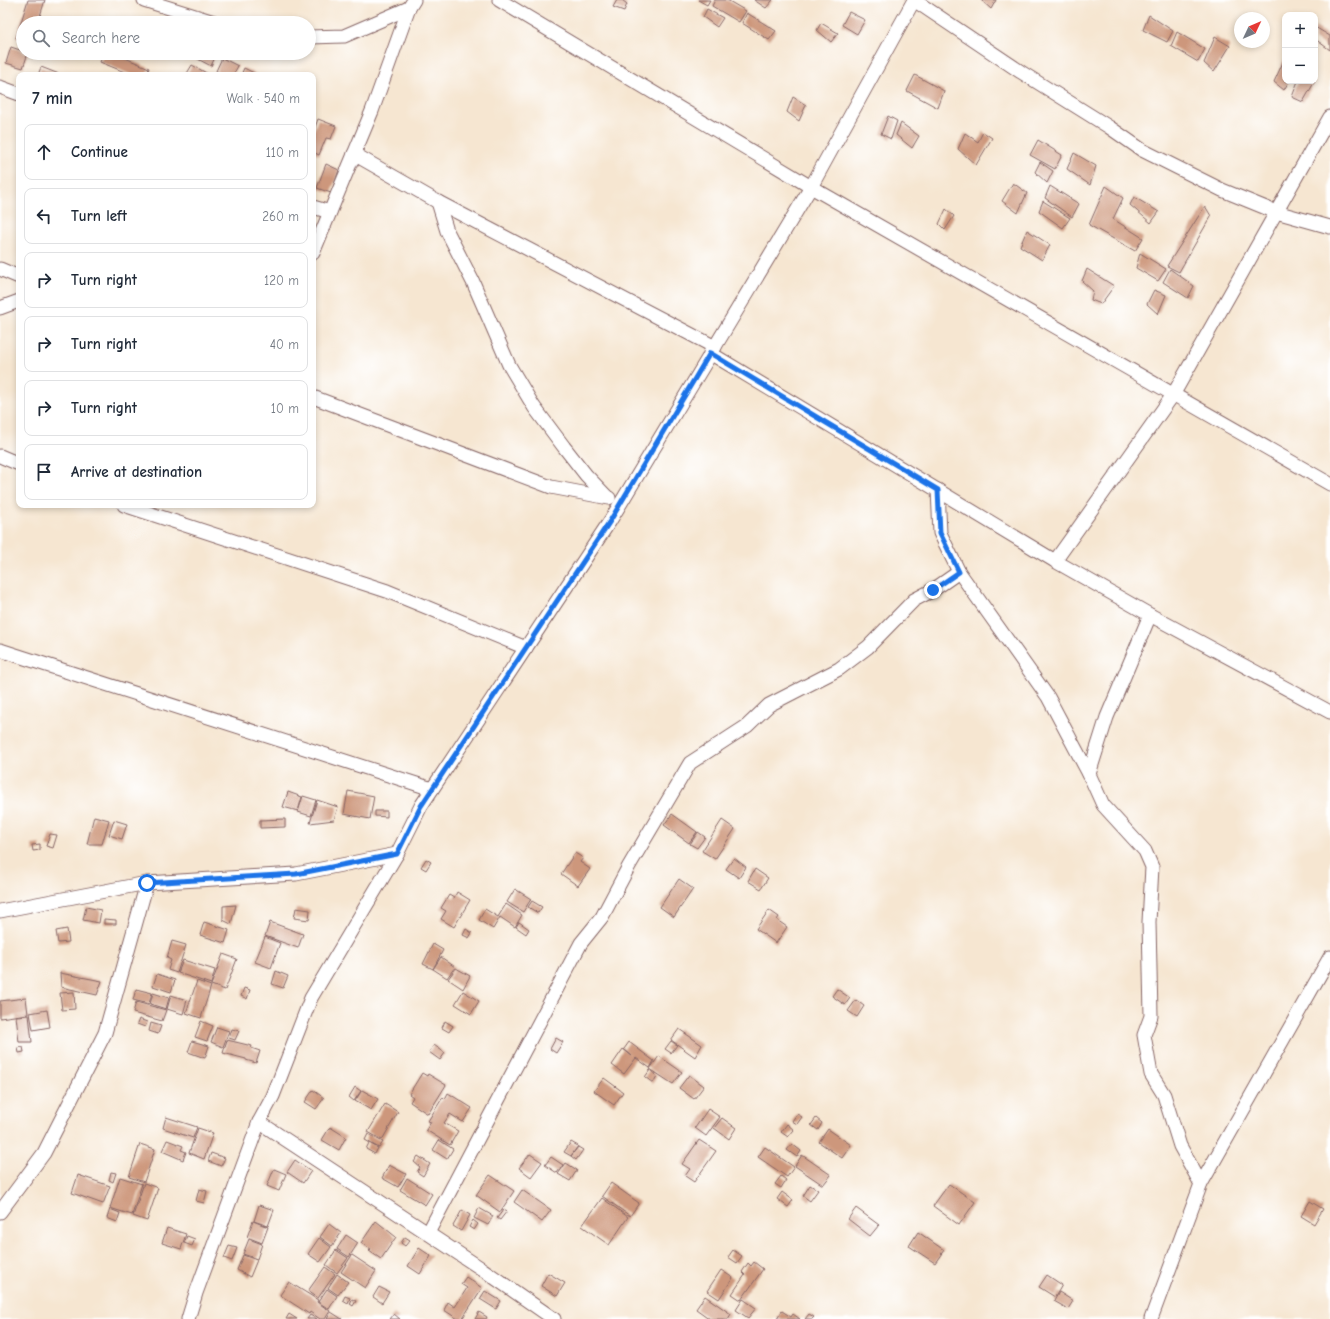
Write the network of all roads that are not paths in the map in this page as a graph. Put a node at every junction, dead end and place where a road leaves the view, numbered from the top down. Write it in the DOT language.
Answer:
graph roads {
  1 [pos="144,0"];
  2 [pos="499,0"];
  3 [pos="914,0"];
  4 [pos="412,4"];
  5 [pos="195,16"];
  6 [pos="316,37"];
  7 [pos="0,86"];
  8 [pos="16,93"];
  9 [pos="1330,117"];
  10 [pos="354,154"];
  11 [pos="811,187"];
  12 [pos="438,202"];
  13 [pos="316,208"];
  14 [pos="330,212"];
  15 [pos="1276,212"];
  16 [pos="1330,227"];
  17 [pos="316,246"];
  18 [pos="0,269"];
  19 [pos="16,276"];
  20 [pos="16,302"];
  21 [pos="0,308"];
  22 [pos="713,350"];
  23 [pos="1173,395"];
  24 [pos="316,398"];
  25 [pos="0,456"];
  26 [pos="16,463"];
  27 [pos="1330,484"];
  28 [pos="938,490"];
  29 [pos="607,498"];
  30 [pos="622,500"];
  31 [pos="133,508"];
  32 [pos="1055,561"];
  33 [pos="959,572"];
  34 [pos="1150,615"];
  35 [pos="526,648"];
  36 [pos="0,650"];
  37 [pos="1330,712"];
  38 [pos="1089,774"];
  39 [pos="432,789"];
  40 [pos="397,854"];
  41 [pos="147,883"];
  42 [pos="0,911"];
  43 [pos="1330,957"];
  44 [pos="259,1122"];
  45 [pos="1201,1184"];
  46 [pos="0,1212"];
  47 [pos="428,1233"];
  48 [pos="188,1319"];
  49 [pos="554,1319"];
  50 [pos="1151,1319"];
  1 -- 5 [label="street"];
  2 -- 11 [label="street"];
  3 -- 11 [label="street"];
  3 -- 15 [label="street"];
  4 -- 6 [label="street"];
  4 -- 10 [label="street"];
  7 -- 8 [label="street"];
  9 -- 15 [label="street"];
  10 -- 12 [label="street"];
  10 -- 14 [label="street"];
  11 -- 22 [label="street"];
  11 -- 23 [label="street"];
  12 -- 22 [label="street"];
  12 -- 29 [label="street"];
  13 -- 14 [label="street"];
  14 -- 17 [label="street"];
  15 -- 16 [label="street"];
  15 -- 23 [label="street"];
  18 -- 19 [label="street"];
  20 -- 21 [label="street"];
  22 -- 28 [label="street"];
  22 -- 30 [label="street"];
  23 -- 27 [label="street"];
  23 -- 32 [label="street"];
  24 -- 29 [label="street"];
  25 -- 26 [label="street"];
  28 -- 32 [label="street"];
  28 -- 33 [label="street"];
  29 -- 30 [label="street"];
  30 -- 35 [label="street"];
  31 -- 35 [label="street"];
  32 -- 34 [label="street"];
  33 -- 38 [label="street"];
  33 -- 47 [label="street"];
  34 -- 37 [label="street"];
  34 -- 38 [label="street"];
  35 -- 39 [label="street"];
  36 -- 39 [label="street"];
  38 -- 45 [label="street"];
  39 -- 40 [label="street"];
  40 -- 41 [label="street"];
  40 -- 44 [label="street"];
  41 -- 42 [label="street"];
  41 -- 46 [label="street"];
  43 -- 45 [label="street"];
  44 -- 47 [label="street"];
  44 -- 48 [label="street"];
  45 -- 50 [label="street"];
  47 -- 49 [label="street"];
}
